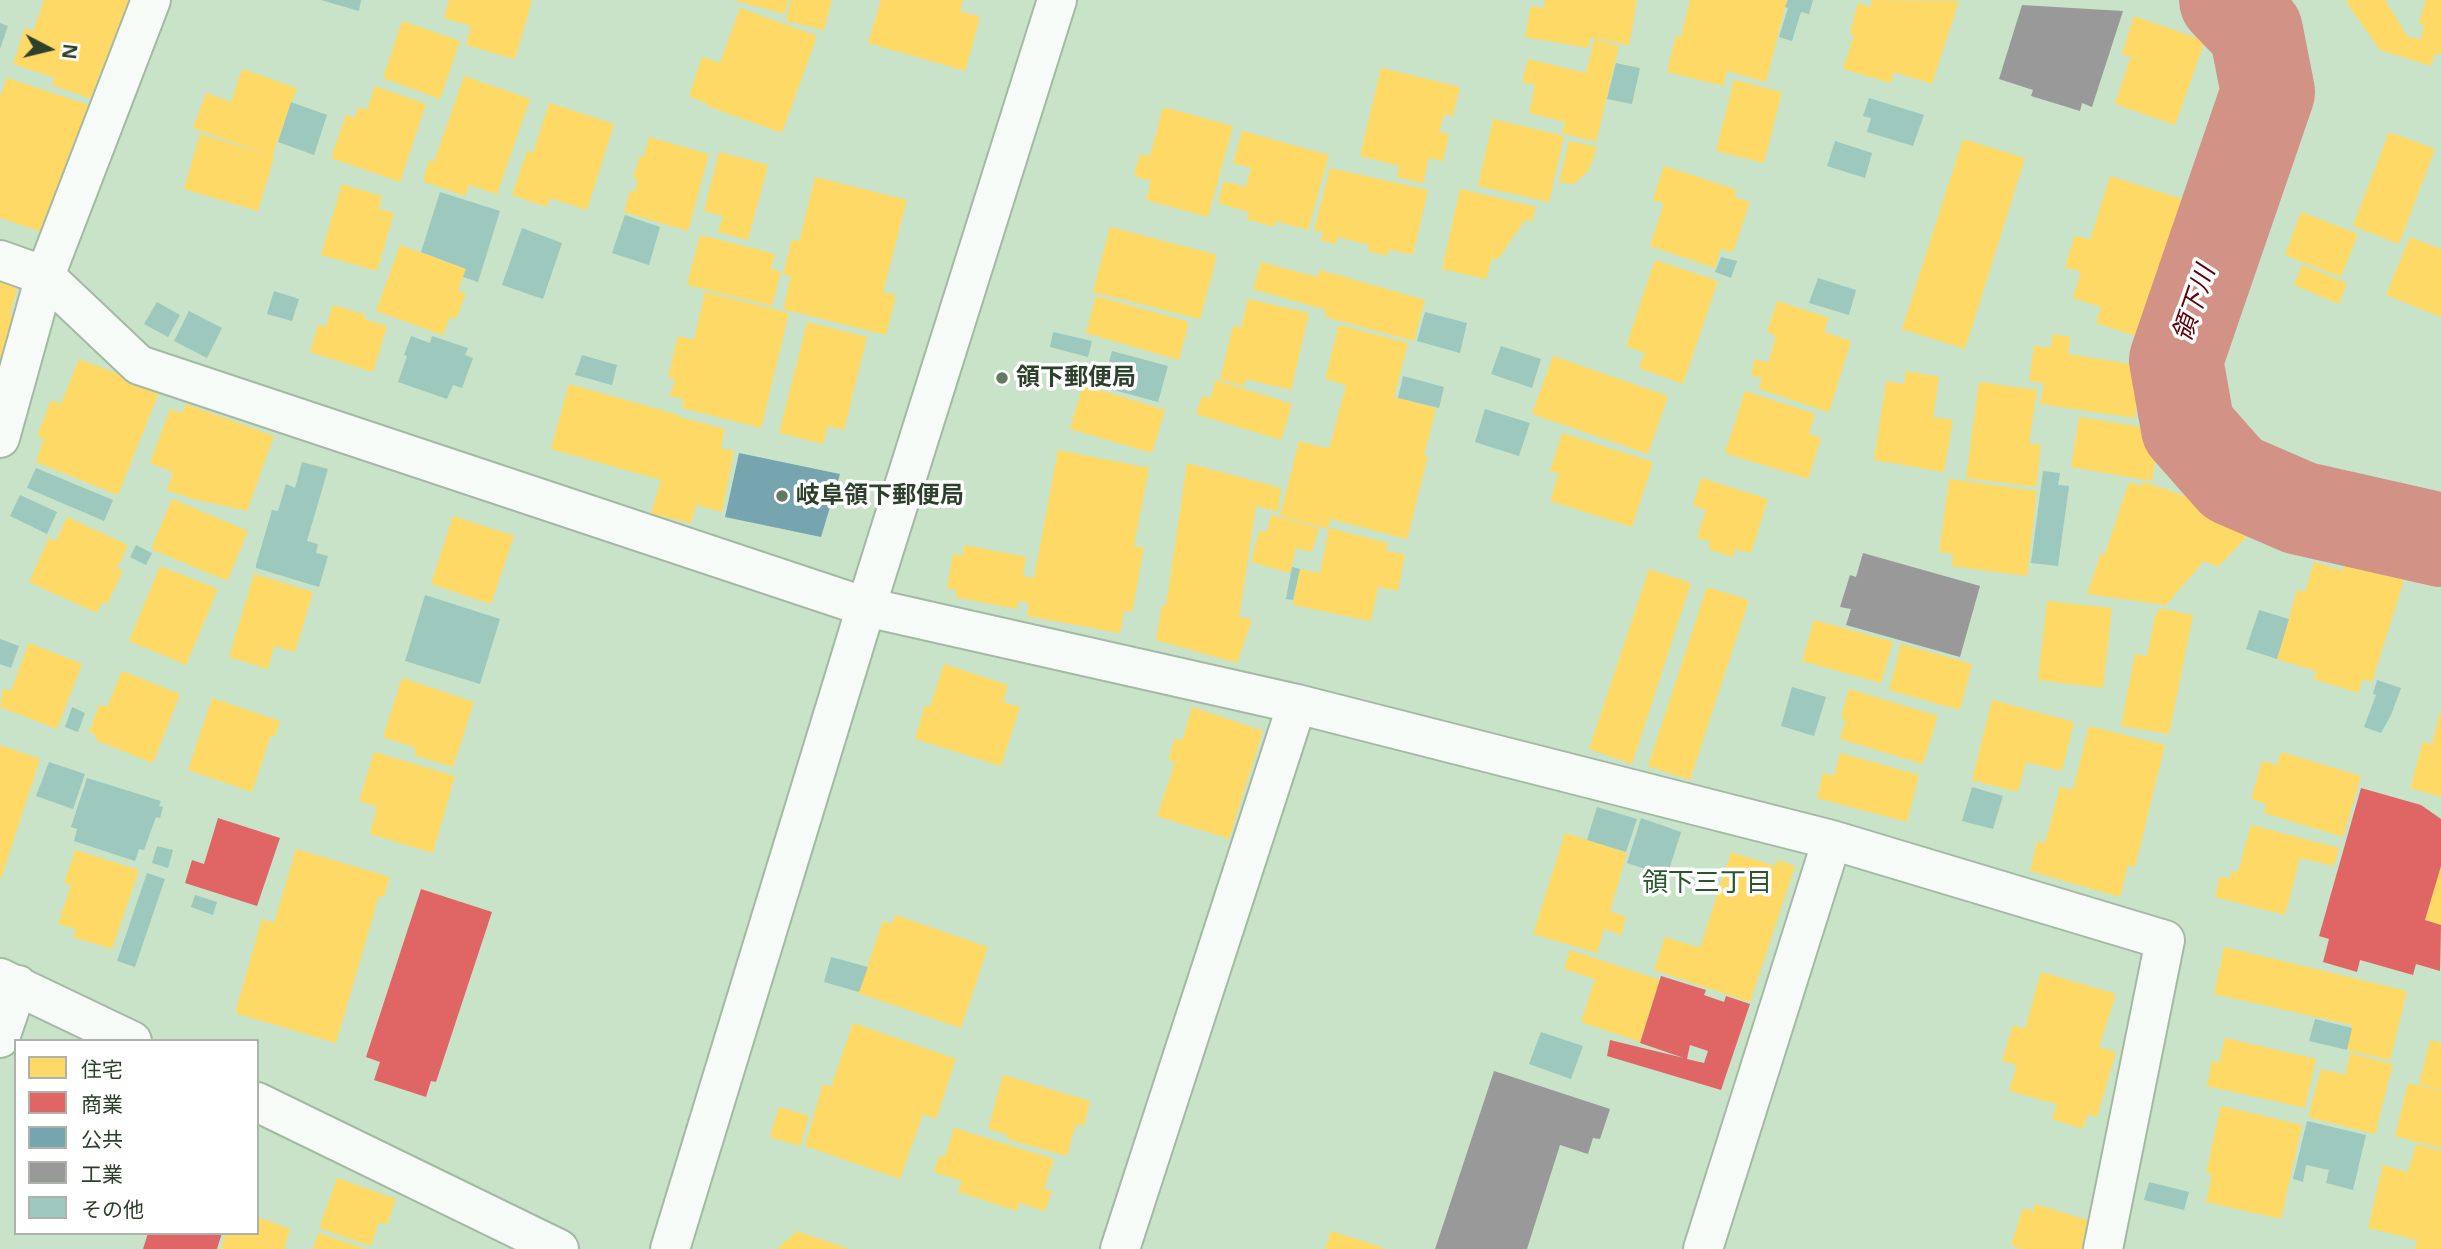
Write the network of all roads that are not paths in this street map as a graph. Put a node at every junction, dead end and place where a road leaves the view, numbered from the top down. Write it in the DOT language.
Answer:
graph roads {
  1 [pos="152,0"];
  2 [pos="1057,0"];
  3 [pos="0,260"];
  4 [pos="45,276"];
  5 [pos="0,438"];
  6 [pos="866,607"];
  7 [pos="1297,704"];
  8 [pos="1832,840"];
  9 [pos="9,982"];
  10 [pos="0,1038"];
  11 [pos="128,1039"];
  12 [pos="259,1103"];
  13 [pos="559,1249"];
  14 [pos="670,1249"];
  15 [pos="1120,1249"];
  16 [pos="1703,1249"];
  17 [pos="2103,1249"];
  1 -- 4 [label="street"];
  2 -- 6 [label="street"];
  3 -- 4 [label="street"];
  4 -- 5 [label="street"];
  4 -- 6 [label="street"];
  6 -- 7 [label="street"];
  6 -- 14 [label="street"];
  7 -- 8 [label="street"];
  7 -- 15 [label="street"];
  8 -- 16 [label="street"];
  8 -- 17 [label="street"];
  9 -- 10 [label="street"];
  9 -- 11 [label="street"];
  12 -- 13 [label="street"];
}
